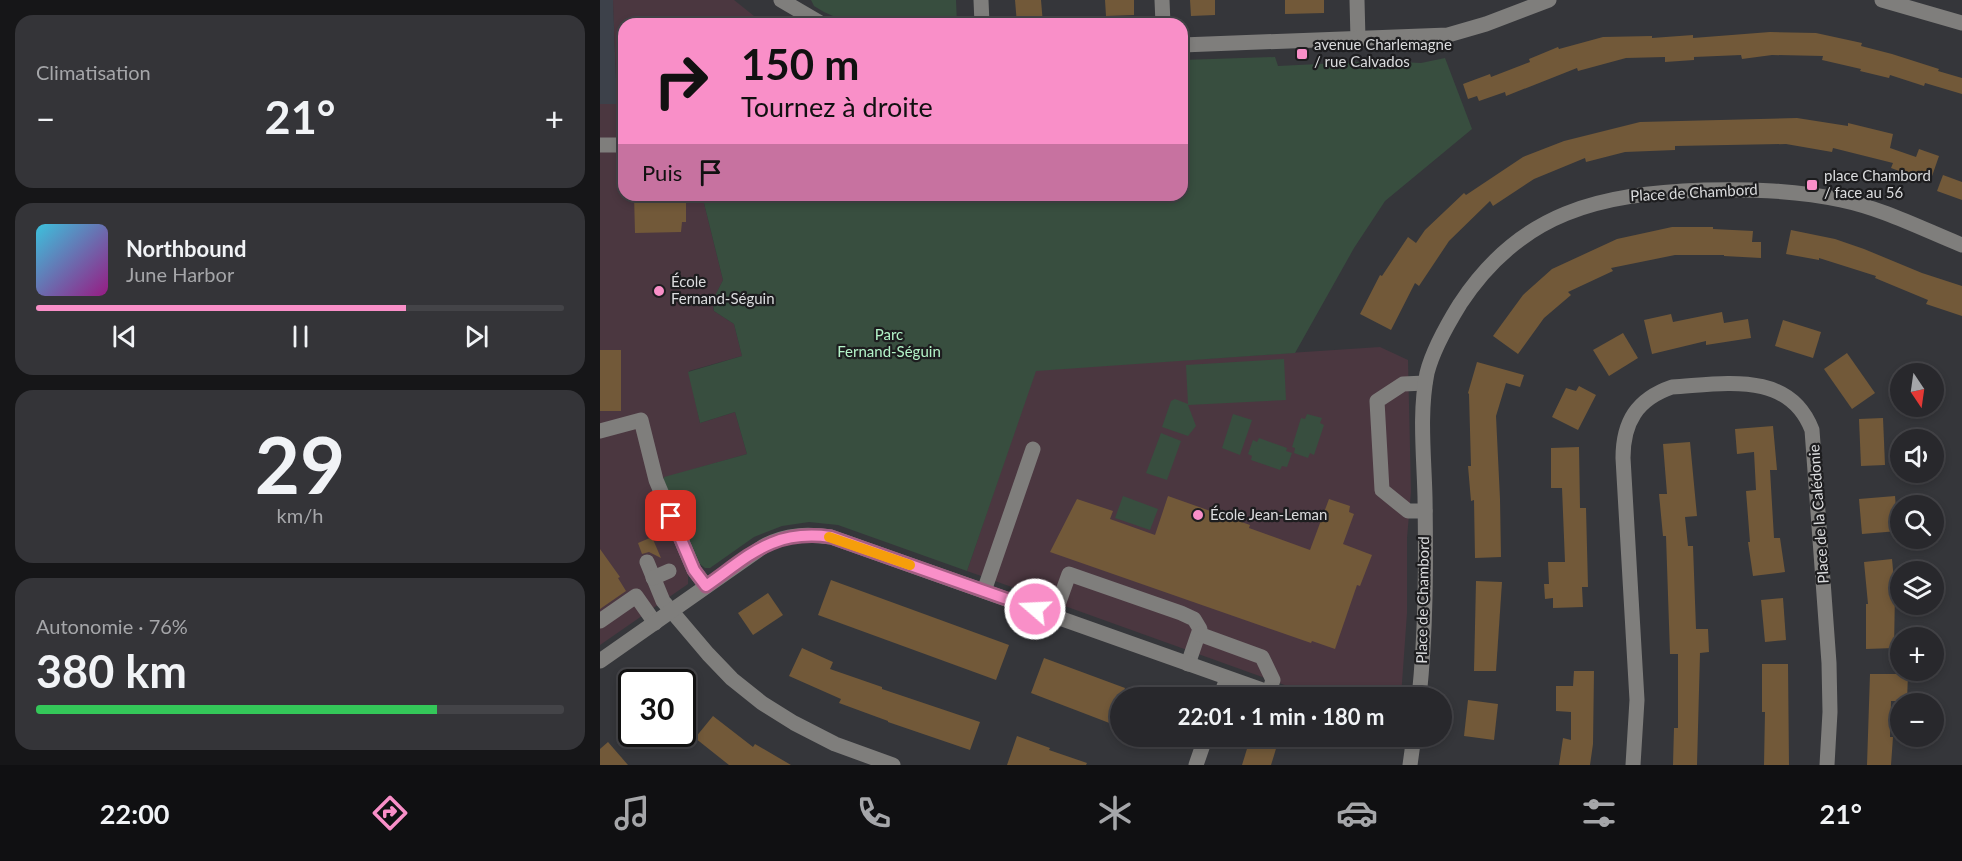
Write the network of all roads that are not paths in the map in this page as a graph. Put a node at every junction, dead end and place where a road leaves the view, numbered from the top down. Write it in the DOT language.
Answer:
graph roads {
  1 [pos="981,0"];
  2 [pos="1162,0"];
  3 [pos="1357,0"];
  4 [pos="1549,0"];
  5 [pos="1882,0"];
  6 [pos="783,1"];
  7 [pos="812,18"];
  8 [pos="982,18"];
  9 [pos="1163,18"];
  10 [pos="1962,23"];
  11 [pos="1358,39"];
  12 [pos="1188,45"];
  13 [pos="600,145"];
  14 [pos="618,145"];
  15 [pos="1962,245"];
  16 [pos="1425,383"];
  17 [pos="600,431"];
  18 [pos="1033,449"];
  19 [pos="1425,511"];
  20 [pos="647,562"];
  21 [pos="669,571"];
  22 [pos="653,578"];
  23 [pos="706,586"];
  24 [pos="984,591"];
  25 [pos="672,610"];
  26 [pos="1054,616"];
  27 [pos="600,621"];
  28 [pos="654,623"];
  29 [pos="1199,634"];
  30 [pos="600,661"];
  31 [pos="1188,664"];
  32 [pos="1227,678"];
  33 [pos="1224,687"];
  34 [pos="1254,687"];
  35 [pos="1271,687"];
  36 [pos="1420,687"];
  37 [pos="1202,747"];
  38 [pos="1413,747"];
  39 [pos="893,765"];
  40 [pos="1196,765"];
  41 [pos="1410,765"];
  42 [pos="1633,765"];
  43 [pos="1827,765"];
  1 -- 8 [label="street"];
  2 -- 9 [label="street"];
  3 -- 11 [label="street"];
  4 -- 11 [label="street"];
  5 -- 10 [label="street"];
  6 -- 7 [label="street"];
  11 -- 12 [label="street"];
  13 -- 14 [label="street"];
  15 -- 16 [label="street, Place de Chambord"];
  16 -- 19 [label="street, Place de Chambord"];
  16 -- 19 [label="street"];
  17 -- 23 [label="street"];
  18 -- 24 [label="street"];
  19 -- 36 [label="street, Place de Chambord"];
  20 -- 22 [label="street"];
  21 -- 22 [label="street"];
  22 -- 25 [label="street"];
  23 -- 24 [label="street"];
  23 -- 25 [label="street"];
  24 -- 26 [label="street"];
  25 -- 28 [label="street"];
  25 -- 39 [label="street"];
  26 -- 29 [label="street"];
  26 -- 31 [label="street"];
  27 -- 28 [label="street"];
  28 -- 30 [label="street"];
  29 -- 31 [label="street"];
  29 -- 35 [label="street"];
  31 -- 32 [label="street"];
  32 -- 33 [label="street"];
  32 -- 34 [label="street"];
  37 -- 40 [label="street"];
  38 -- 41 [label="street"];
  42 -- 43 [label="street, Place de la Calédonie"];
}
